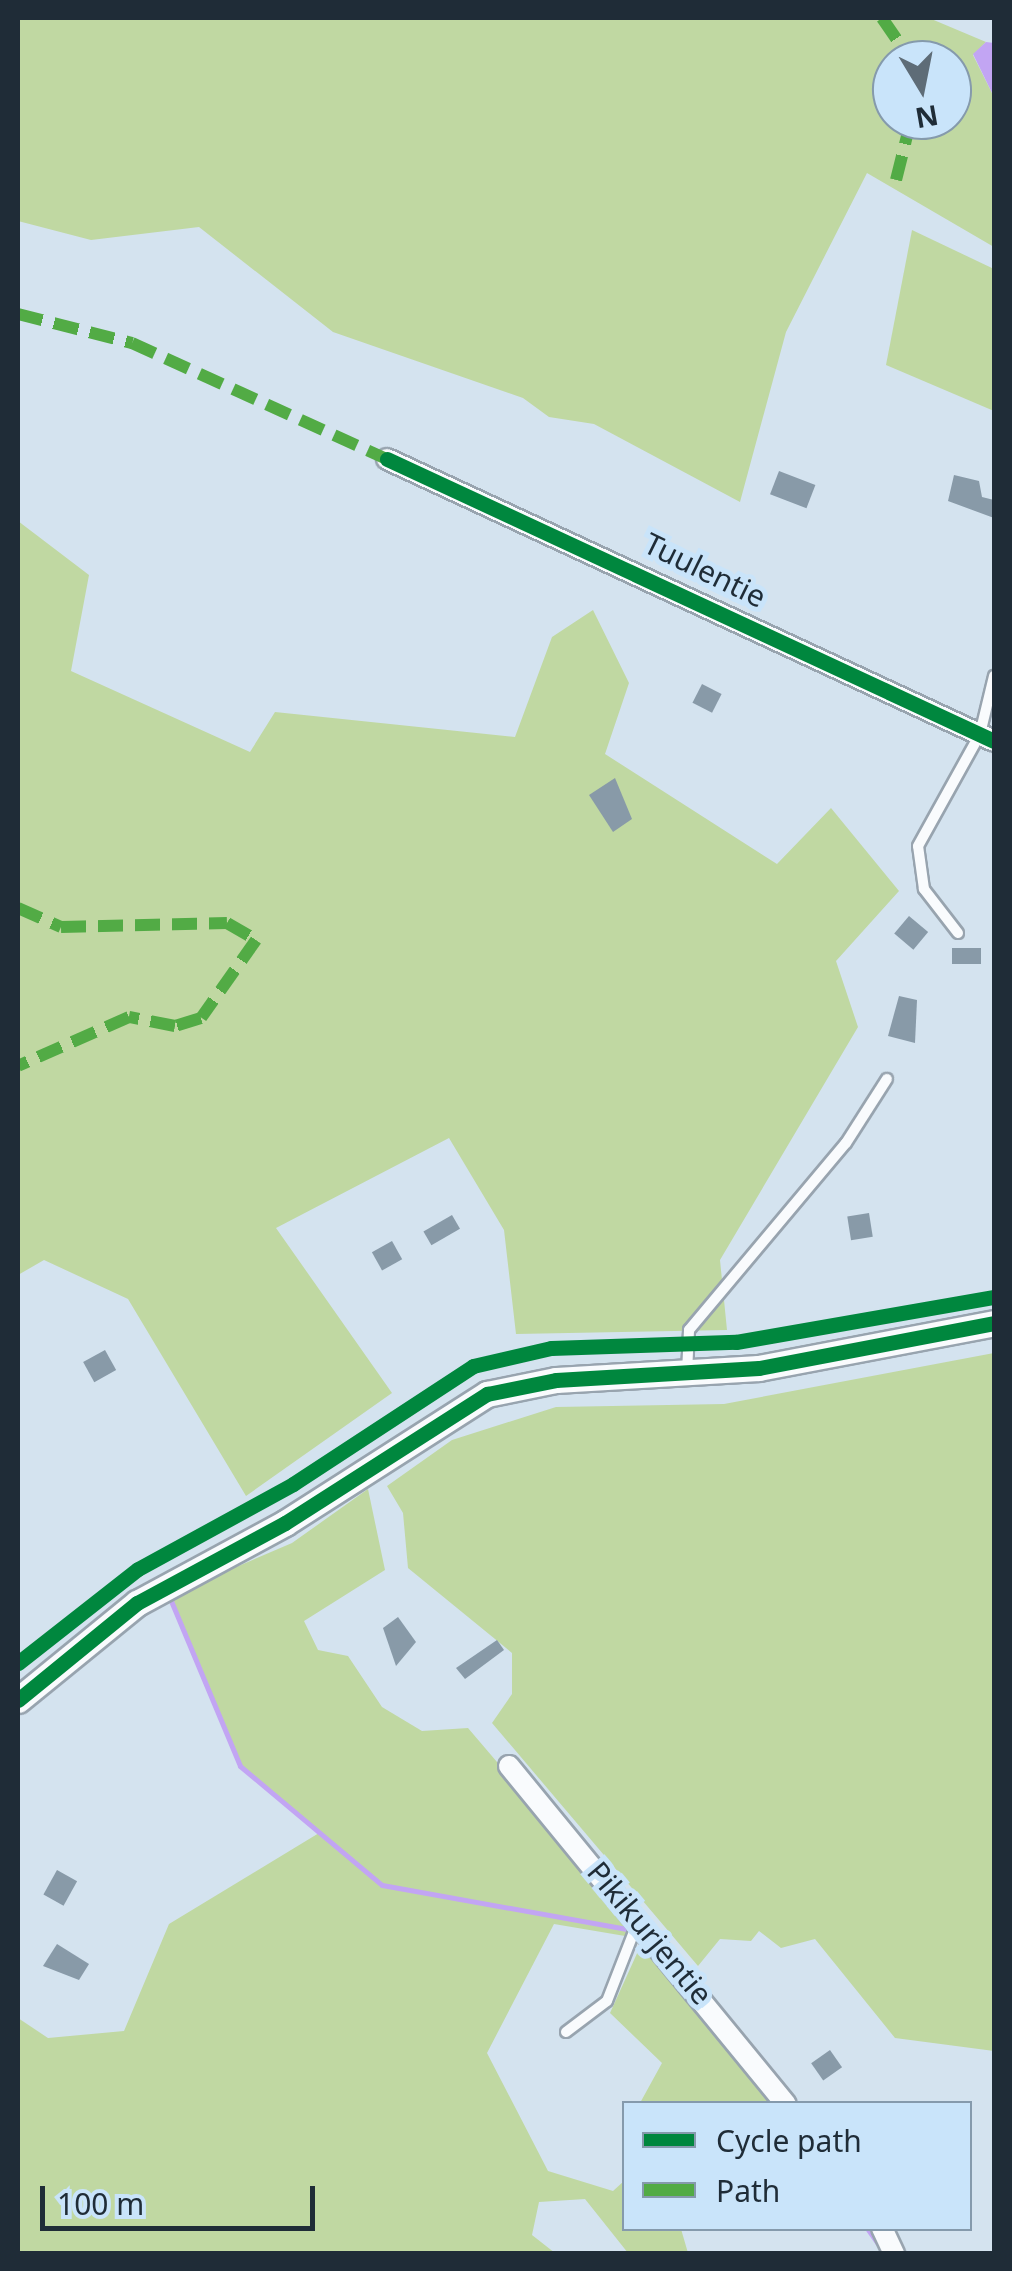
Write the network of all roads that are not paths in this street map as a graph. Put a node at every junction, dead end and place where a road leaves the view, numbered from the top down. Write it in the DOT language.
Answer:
graph roads {
  1 [pos="387,459"];
  2 [pos="994,676"];
  3 [pos="987,737"];
  4 [pos="958,934"];
  5 [pos="887,1079"];
  6 [pos="994,1323"];
  7 [pos="687,1375"];
  8 [pos="18,1700"];
  9 [pos="509,1766"];
  10 [pos="635,1913"];
  11 [pos="566,2032"];
  12 [pos="784,2101"];
  13 [pos="883,2231"];
  14 [pos="894,2254"];
  1 -- 3 [label="street, Tuulentie"];
  2 -- 3 [label="lane"];
  3 -- 4 [label="lane"];
  5 -- 7 [label="lane"];
  6 -- 7 [label="street"];
  7 -- 8 [label="street"];
  9 -- 10 [label="street, Pikikurjentie"];
  10 -- 11 [label="lane"];
  10 -- 12 [label="street, Pikikurjentie"];
  13 -- 14 [label="street"];
}
